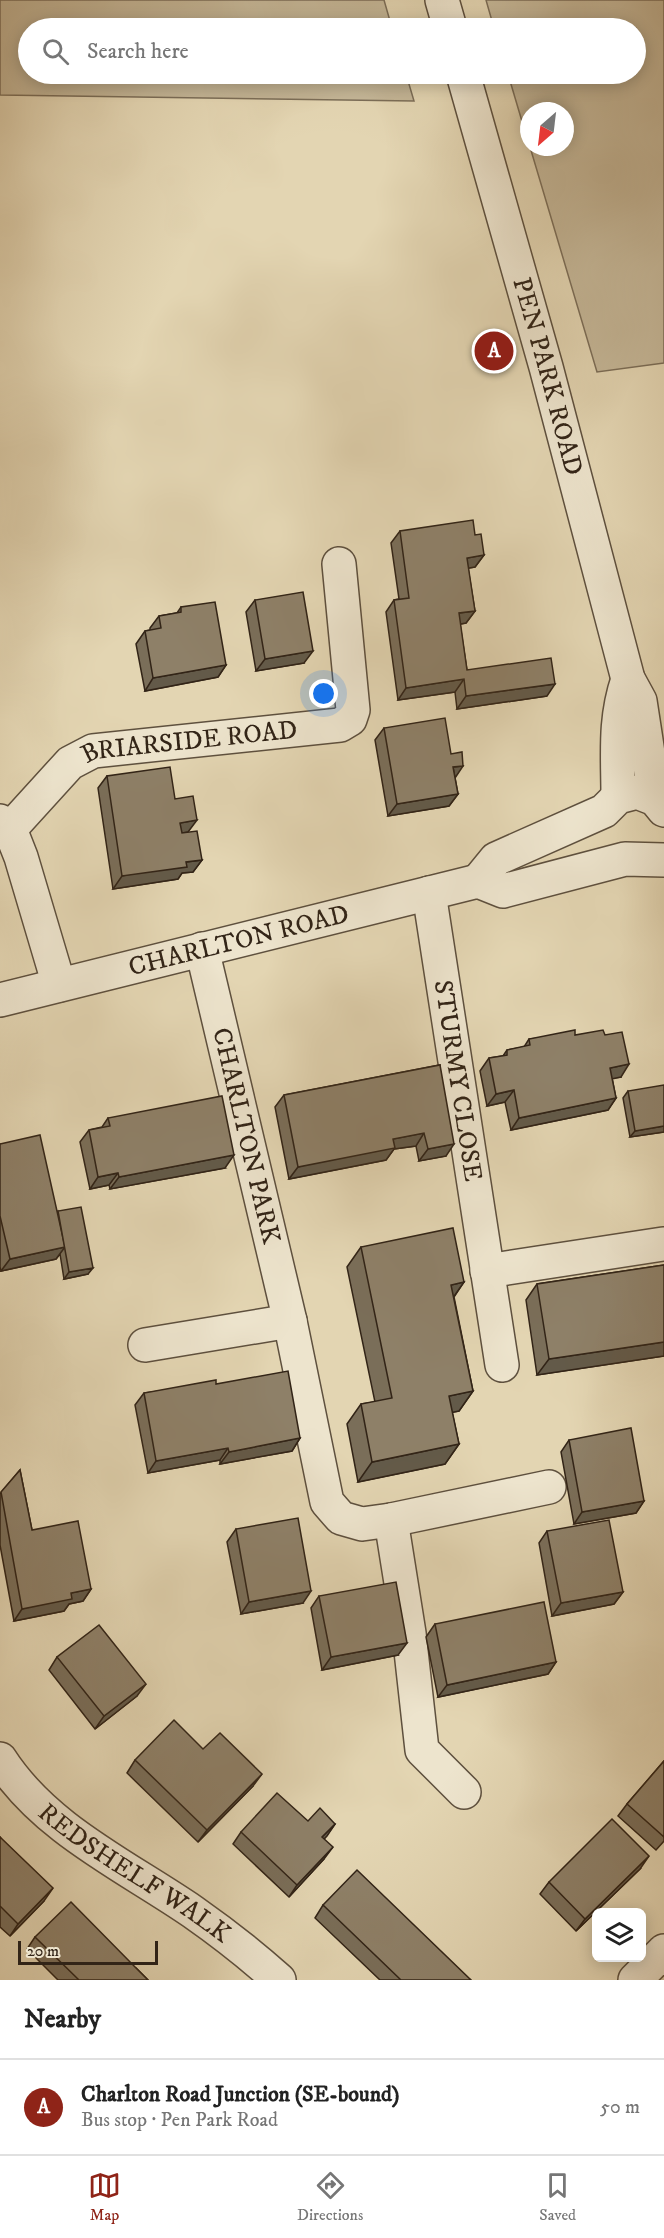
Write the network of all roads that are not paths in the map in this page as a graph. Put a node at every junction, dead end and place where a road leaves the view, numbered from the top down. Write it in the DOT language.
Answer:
graph roads {
  1 [pos="442,0"];
  2 [pos="447,18"];
  3 [pos="466,84"];
  4 [pos="339,564"];
  5 [pos="628,679"];
  6 [pos="611,804"];
  7 [pos="660,804"];
  8 [pos="5,825"];
  9 [pos="650,855"];
  10 [pos="478,881"];
  11 [pos="429,893"];
  12 [pos="202,949"];
  13 [pos="59,985"];
  14 [pos="0,1000"];
  15 [pos="663,1244"];
  16 [pos="487,1271"];
  17 [pos="290,1321"];
  18 [pos="145,1346"];
  19 [pos="502,1365"];
  20 [pos="549,1487"];
  21 [pos="391,1520"];
  22 [pos="0,1759"];
  23 [pos="464,1792"];
  24 [pos="664,1951"];
  25 [pos="279,1980"];
  26 [pos="635,1980"];
  1 -- 2 [label="street"];
  3 -- 5 [label="street, PEN PARK ROAD"];
  4 -- 8 [label="street, BRIARSIDE ROAD"];
  5 -- 6 [label="street"];
  5 -- 7 [label="street, PEN PARK ROAD"];
  6 -- 7 [label="street"];
  6 -- 9 [label="street"];
  6 -- 10 [label="street"];
  8 -- 13 [label="street, BRIARSIDE ROAD"];
  9 -- 10 [label="street"];
  10 -- 11 [label="street, CHARLTON ROAD"];
  11 -- 12 [label="street, CHARLTON ROAD"];
  11 -- 16 [label="street, STURMY CLOSE"];
  12 -- 13 [label="street, CHARLTON ROAD"];
  12 -- 17 [label="street, CHARLTON PARK"];
  13 -- 14 [label="street, CHARLTON ROAD"];
  15 -- 16 [label="street"];
  16 -- 19 [label="street, STURMY CLOSE"];
  17 -- 18 [label="street"];
  17 -- 21 [label="street, CHARLTON PARK"];
  20 -- 21 [label="street, CHARLTON PARK"];
  21 -- 23 [label="street"];
  22 -- 25 [label="street, REDSHELF WALK"];
  24 -- 26 [label="street"];
}
